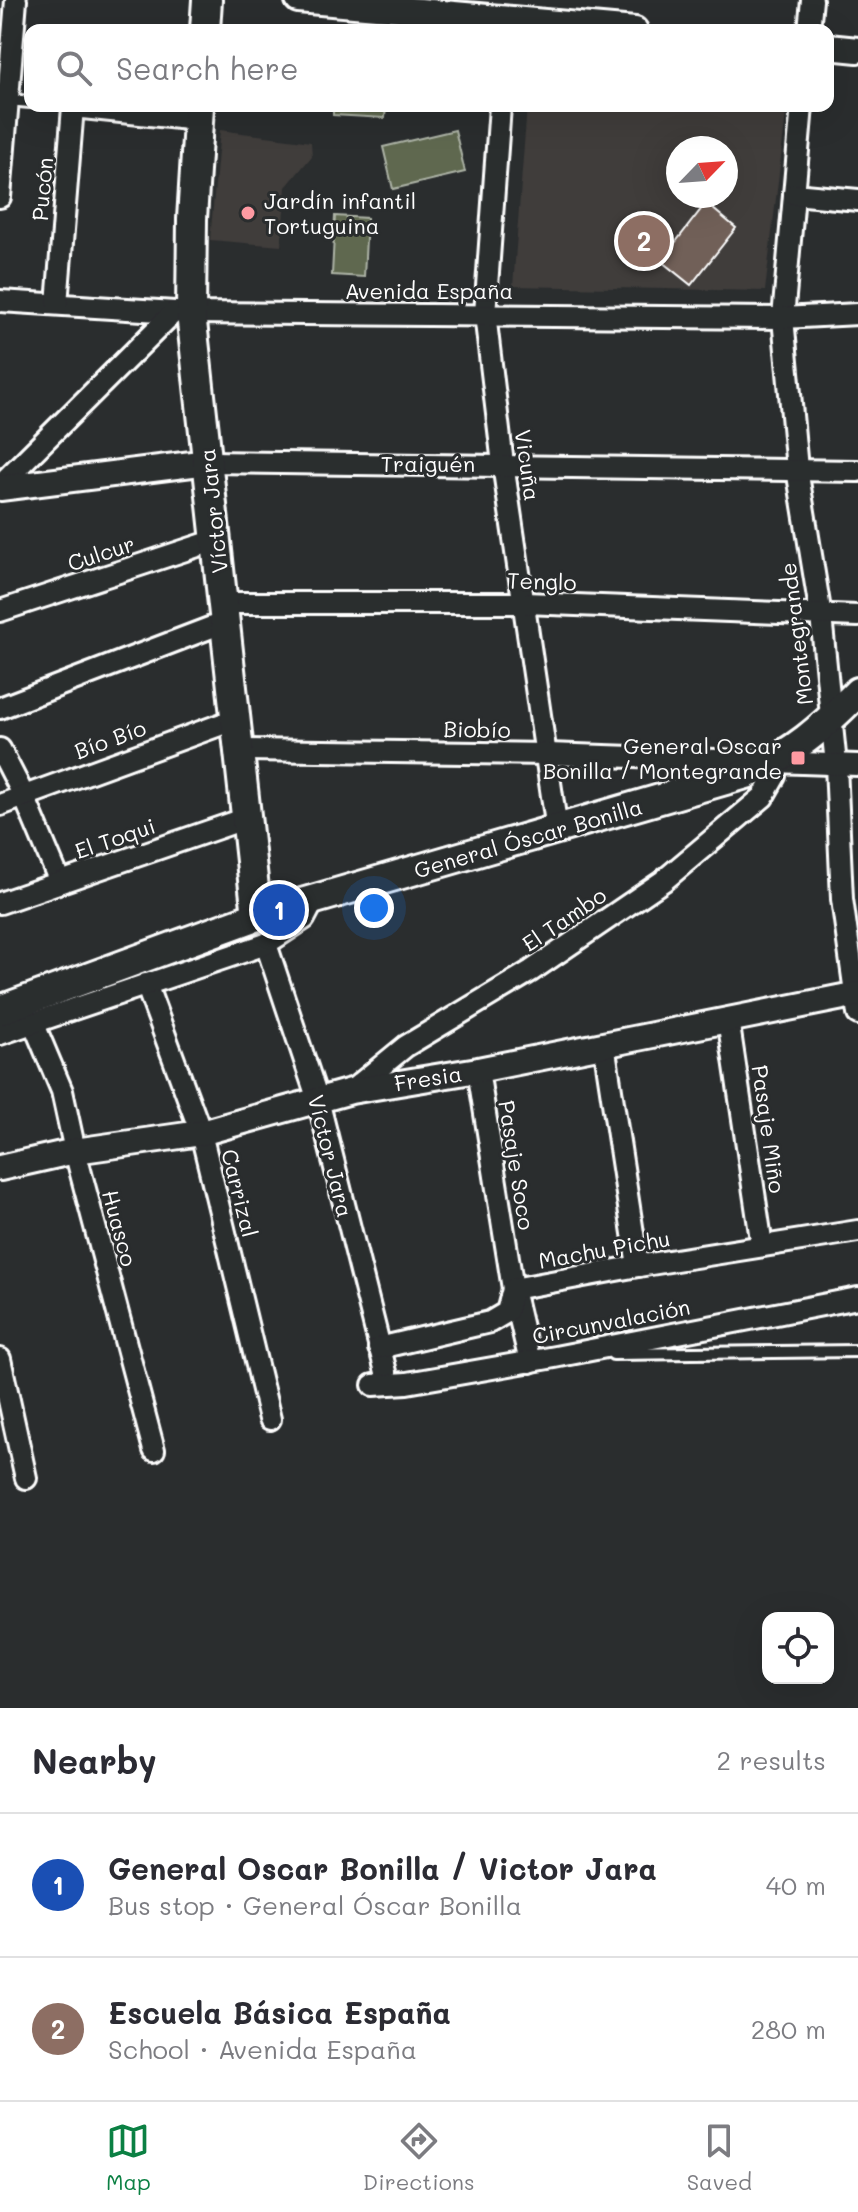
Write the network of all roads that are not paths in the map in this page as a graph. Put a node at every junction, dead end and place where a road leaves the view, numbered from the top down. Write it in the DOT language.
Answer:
graph roads {
  1 [pos="16,0"];
  2 [pos="207,0"];
  3 [pos="298,0"];
  4 [pos="812,0"];
  5 [pos="507,16"];
  6 [pos="205,24"];
  7 [pos="580,24"];
  8 [pos="810,24"];
  9 [pos="834,48"];
  10 [pos="858,50"];
  11 [pos="8,100"];
  12 [pos="24,101"];
  13 [pos="73,112"];
  14 [pos="178,112"];
  15 [pos="500,112"];
  16 [pos="801,112"];
  17 [pos="199,113"];
  18 [pos="794,194"];
  19 [pos="0,197"];
  20 [pos="858,200"];
  21 [pos="0,301"];
  22 [pos="57,304"];
  23 [pos="183,313"];
  24 [pos="485,314"];
  25 [pos="858,314"];
  26 [pos="783,318"];
  27 [pos="208,462"];
  28 [pos="503,464"];
  29 [pos="797,469"];
  30 [pos="858,471"];
  31 [pos="0,486"];
  32 [pos="216,540"];
  33 [pos="525,603"];
  34 [pos="0,611"];
  35 [pos="224,613"];
  36 [pos="821,616"];
  37 [pos="858,616"];
  38 [pos="858,692"];
  39 [pos="0,708"];
  40 [pos="236,719"];
  41 [pos="831,720"];
  42 [pos="0,749"];
  43 [pos="239,750"];
  44 [pos="548,754"];
  45 [pos="777,761"];
  46 [pos="836,765"];
  47 [pos="858,765"];
  48 [pos="24,796"];
  49 [pos="0,805"];
  50 [pos="247,818"];
  51 [pos="557,830"];
  52 [pos="60,882"];
  53 [pos="850,899"];
  54 [pos="314,900"];
  55 [pos="0,903"];
  56 [pos="257,916"];
  57 [pos="266,944"];
  58 [pos="146,984"];
  59 [pos="857,1001"];
  60 [pos="0,1010"];
  61 [pos="728,1019"];
  62 [pos="33,1022"];
  63 [pos="0,1034"];
  64 [pos="604,1044"];
  65 [pos="478,1070"];
  66 [pos="351,1091"];
  67 [pos="318,1100"];
  68 [pos="201,1133"];
  69 [pos="75,1151"];
  70 [pos="0,1168"];
  71 [pos="858,1231"];
  72 [pos="762,1246"];
  73 [pos="638,1266"];
  74 [pos="513,1289"];
  75 [pos="858,1298"];
  76 [pos="379,1348"];
  77 [pos="858,1351"];
  78 [pos="571,1354"];
  79 [pos="0,1359"];
  80 [pos="530,1362"];
  81 [pos="379,1378"];
  82 [pos="270,1419"];
  83 [pos="154,1450"];
  84 [pos="26,1478"];
  1 -- 11 [label="street"];
  2 -- 6 [label="main road"];
  3 -- 5 [label="street"];
  4 -- 8 [label="street"];
  5 -- 7 [label="street"];
  9 -- 10 [label="street"];
  11 -- 12 [label="lane"];
  11 -- 19 [label="street"];
  13 -- 22 [label="street, Pucón"];
  14 -- 17 [label="street"];
  15 -- 24 [label="street, Vicuña"];
  16 -- 18 [label="street, Montegrande"];
  17 -- 23 [label="main road, Víctor Jara"];
  18 -- 20 [label="street"];
  18 -- 26 [label="street, Montegrande"];
  21 -- 22 [label="street, Avenida España"];
  22 -- 23 [label="street, Avenida España"];
  23 -- 24 [label="street, Avenida España"];
  23 -- 27 [label="main road, Víctor Jara"];
  23 -- 31 [label="street"];
  24 -- 26 [label="street, Avenida España"];
  24 -- 28 [label="street, Vicuña"];
  25 -- 26 [label="street, Avenida España"];
  26 -- 29 [label="street, Montegrande"];
  27 -- 28 [label="street, Traiguén"];
  27 -- 31 [label="street, Traiguén"];
  27 -- 32 [label="main road, Víctor Jara"];
  28 -- 29 [label="street, Traiguén"];
  28 -- 33 [label="street, Vicuña"];
  29 -- 30 [label="street, Traiguén"];
  29 -- 36 [label="street, Montegrande"];
  32 -- 34 [label="street, Culcur"];
  32 -- 35 [label="main road, Víctor Jara"];
  33 -- 35 [label="street, Tenglo"];
  33 -- 36 [label="street, Tenglo"];
  33 -- 44 [label="street, Vicuña"];
  35 -- 39 [label="street, Tenglo"];
  35 -- 40 [label="main road, Víctor Jara"];
  36 -- 37 [label="street, Tenglo"];
  36 -- 41 [label="street, Montegrande"];
  38 -- 41 [label="main road, General Óscar Bonilla"];
  40 -- 43 [label="main road, Víctor Jara"];
  40 -- 48 [label="street, Bío Bío"];
  41 -- 45 [label="main road, General Óscar Bonilla"];
  41 -- 46 [label="street, Montegrande"];
  42 -- 48 [label="street"];
  43 -- 44 [label="street, Biobío"];
  43 -- 50 [label="main road, Víctor Jara"];
  44 -- 45 [label="street, Biobío"];
  44 -- 51 [label="street, Vicuña"];
  45 -- 46 [label="street, Biobío"];
  45 -- 51 [label="main road, General Óscar Bonilla"];
  45 -- 66 [label="street, El Tambo"];
  46 -- 47 [label="street, Biobío"];
  46 -- 53 [label="street, Montegrande"];
  48 -- 49 [label="street, Bío Bío"];
  48 -- 52 [label="street"];
  50 -- 52 [label="street, El Toqui"];
  50 -- 56 [label="main road, Víctor Jara"];
  51 -- 54 [label="main road, General Óscar Bonilla"];
  52 -- 55 [label="street, El Toqui"];
  53 -- 59 [label="street, Montegrande"];
  54 -- 56 [label="main road, General Óscar Bonilla"];
  54 -- 57 [label="street"];
  56 -- 60 [label="main road, General Óscar Bonilla"];
  57 -- 58 [label="street"];
  57 -- 67 [label="street, Víctor Jara"];
  58 -- 62 [label="street"];
  58 -- 68 [label="street, Carrizal"];
  59 -- 61 [label="street, Fresia"];
  61 -- 64 [label="street, Fresia"];
  61 -- 72 [label="street, Pasaje Miño"];
  62 -- 63 [label="street"];
  62 -- 69 [label="street, Huasco"];
  64 -- 65 [label="street, Fresia"];
  64 -- 73 [label="street"];
  65 -- 66 [label="street, Fresia"];
  65 -- 74 [label="street, Pasaje Soco"];
  66 -- 67 [label="street, Fresia"];
  67 -- 68 [label="street, Fresia"];
  67 -- 76 [label="street, Víctor Jara"];
  68 -- 69 [label="street, Fresia"];
  68 -- 82 [label="street, Carrizal"];
  69 -- 70 [label="street, Fresia"];
  69 -- 83 [label="street, Huasco"];
  71 -- 72 [label="street, Machu Pichu"];
  72 -- 73 [label="street, Machu Pichu"];
  73 -- 74 [label="street, Machu Pichu"];
  74 -- 76 [label="street, Machu Pichu"];
  74 -- 80 [label="street, Pasaje Soco"];
  75 -- 78 [label="street, Circunvalación"];
  76 -- 81 [label="street, Víctor Jara"];
  77 -- 78 [label="lane"];
  78 -- 80 [label="street, Circunvalación"];
  79 -- 84 [label="street"];
  80 -- 81 [label="street, Circunvalación"];
}
